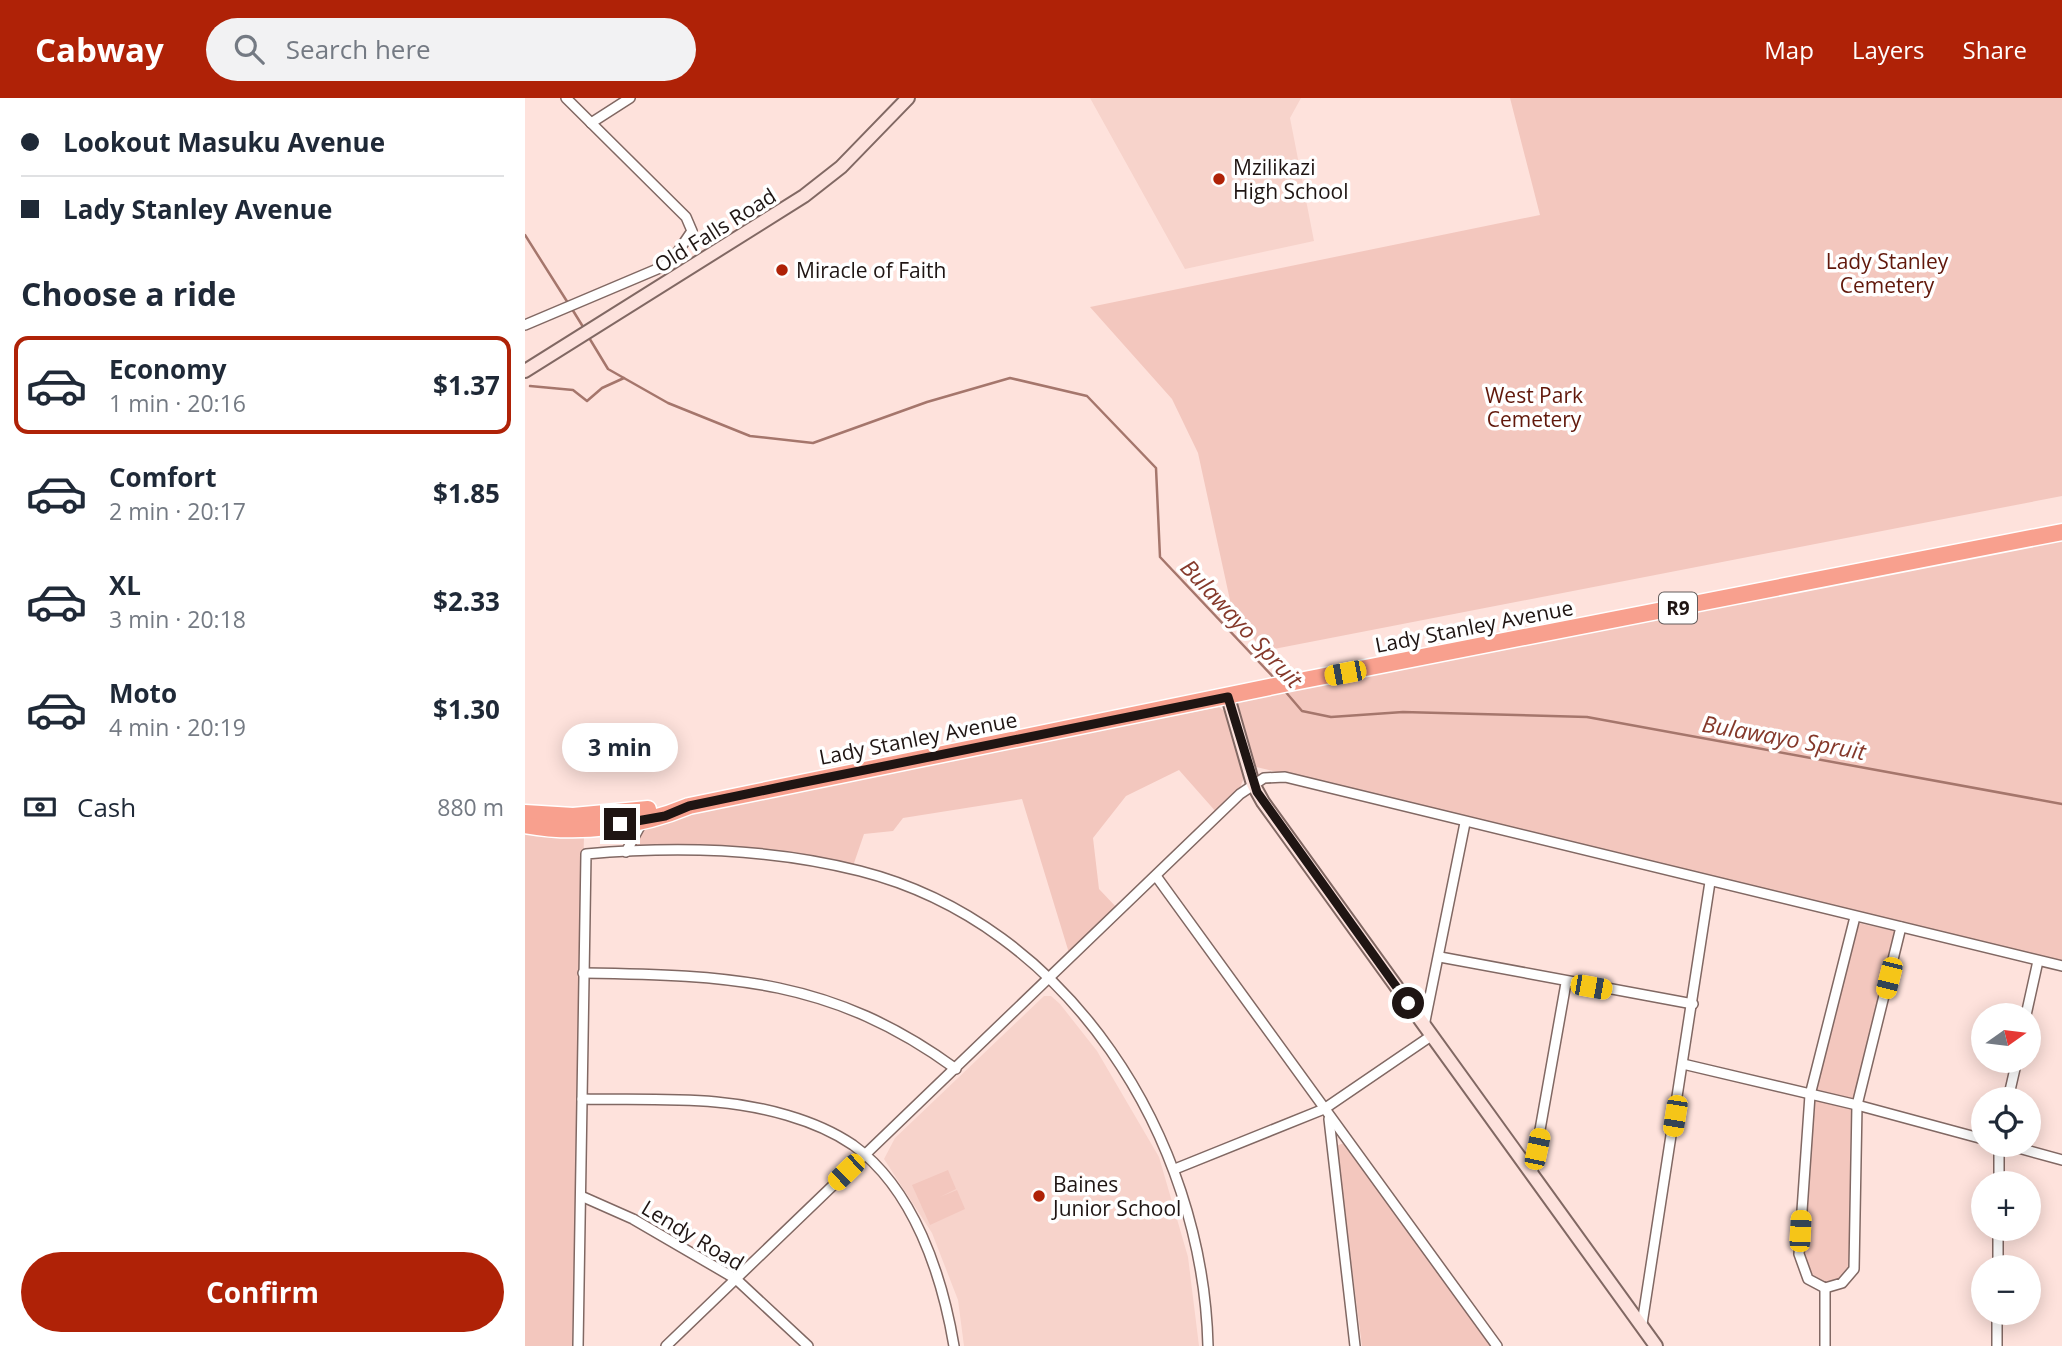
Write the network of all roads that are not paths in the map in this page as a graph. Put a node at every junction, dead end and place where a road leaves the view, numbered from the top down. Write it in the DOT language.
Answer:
graph roads {
  1 [pos="566,98"];
  2 [pos="630,98"];
  3 [pos="908,98"];
  4 [pos="591,122"];
  5 [pos="525,325"];
  6 [pos="525,371"];
  7 [pos="2062,532"];
  8 [pos="1228,697"];
  9 [pos="1252,784"];
  10 [pos="525,813"];
  11 [pos="639,815"];
  12 [pos="1465,823"];
  13 [pos="525,825"];
  14 [pos="626,852"];
  15 [pos="1156,876"];
  16 [pos="1710,882"];
  17 [pos="1854,918"];
  18 [pos="1901,928"];
  19 [pos="1440,957"];
  20 [pos="2038,961"];
  21 [pos="2062,966"];
  22 [pos="583,973"];
  23 [pos="1049,976"];
  24 [pos="1566,983"];
  25 [pos="2029,1003"];
  26 [pos="1693,1004"];
  27 [pos="1428,1031"];
  28 [pos="1683,1064"];
  29 [pos="956,1069"];
  30 [pos="1810,1096"];
  31 [pos="582,1099"];
  32 [pos="1857,1104"];
  33 [pos="1327,1113"];
  34 [pos="1971,1136"];
  35 [pos="864,1154"];
  36 [pos="2041,1154"];
  37 [pos="2062,1160"];
  38 [pos="1175,1168"];
  39 [pos="1532,1175"];
  40 [pos="581,1196"];
  41 [pos="736,1279"];
  42 [pos="1825,1288"];
  43 [pos="1642,1324"];
  44 [pos="1997,1325"];
  45 [pos="578,1346"];
  46 [pos="666,1346"];
  47 [pos="809,1346"];
  48 [pos="954,1346"];
  49 [pos="1209,1346"];
  50 [pos="1355,1346"];
  51 [pos="1497,1346"];
  52 [pos="1656,1346"];
  53 [pos="1825,1346"];
  54 [pos="1997,1346"];
  1 -- 4 [label="street"];
  2 -- 4 [label="street"];
  3 -- 6 [label="street, Old Falls Road"];
  4 -- 5 [label="street"];
  7 -- 8 [label="highway, Lady Stanley Avenue / R9"];
  8 -- 9 [label="street"];
  8 -- 11 [label="highway, Lady Stanley Avenue / R9"];
  9 -- 12 [label="street"];
  9 -- 15 [label="street"];
  9 -- 27 [label="street"];
  10 -- 11 [label="highway, Lady Stanley Avenue / R9"];
  11 -- 13 [label="highway, Lady Stanley Avenue / R9"];
  11 -- 14 [label="street"];
  12 -- 16 [label="street"];
  12 -- 19 [label="street"];
  14 -- 22 [label="street"];
  14 -- 23 [label="street"];
  15 -- 23 [label="street"];
  15 -- 33 [label="street"];
  16 -- 17 [label="street"];
  16 -- 26 [label="street"];
  17 -- 18 [label="street"];
  17 -- 30 [label="street"];
  18 -- 20 [label="street"];
  18 -- 32 [label="street"];
  19 -- 24 [label="street"];
  19 -- 27 [label="street"];
  20 -- 21 [label="street"];
  20 -- 25 [label="street"];
  22 -- 29 [label="street"];
  22 -- 31 [label="street"];
  23 -- 29 [label="street"];
  23 -- 38 [label="street"];
  24 -- 26 [label="street"];
  24 -- 39 [label="street"];
  26 -- 28 [label="street"];
  27 -- 33 [label="street"];
  27 -- 39 [label="street"];
  28 -- 30 [label="street"];
  28 -- 43 [label="street"];
  29 -- 35 [label="street"];
  30 -- 32 [label="street"];
  30 -- 42 [label="street"];
  31 -- 35 [label="street"];
  31 -- 40 [label="street"];
  32 -- 34 [label="street"];
  32 -- 42 [label="street"];
  33 -- 38 [label="street"];
  33 -- 50 [label="street"];
  33 -- 51 [label="street"];
  35 -- 41 [label="street"];
  35 -- 48 [label="street"];
  36 -- 37 [label="street"];
  38 -- 49 [label="street"];
  39 -- 43 [label="street"];
  40 -- 41 [label="street, Lendy Road"];
  40 -- 45 [label="street"];
  41 -- 46 [label="street"];
  41 -- 47 [label="street, Lendy Road"];
  42 -- 53 [label="street"];
  43 -- 52 [label="street"];
  44 -- 54 [label="street"];
}
